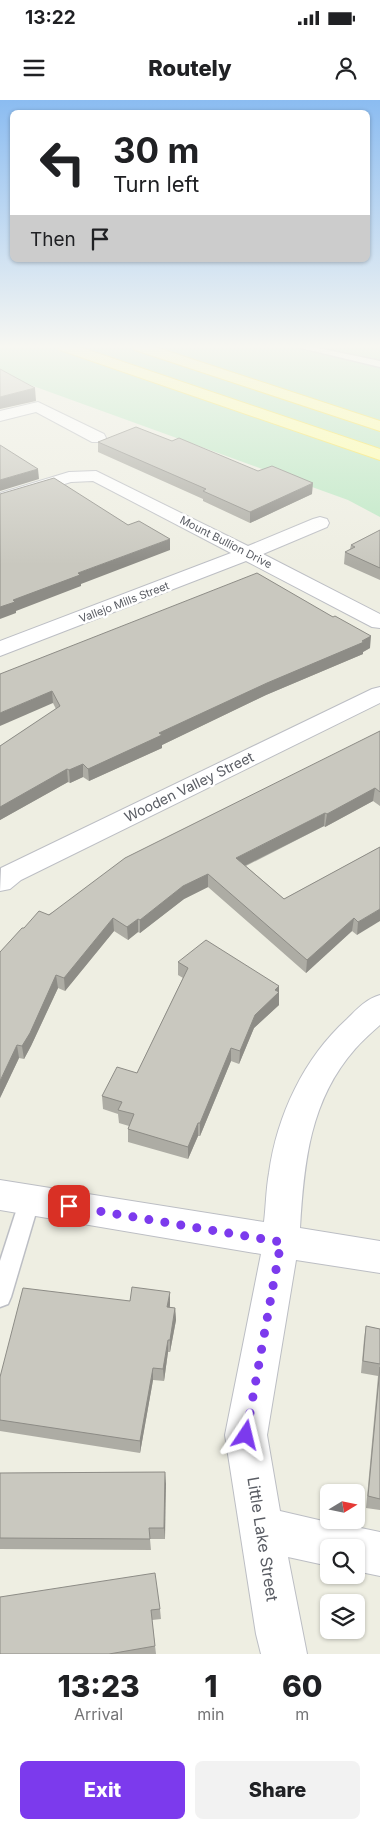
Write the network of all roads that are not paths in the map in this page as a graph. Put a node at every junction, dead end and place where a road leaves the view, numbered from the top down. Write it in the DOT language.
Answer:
graph roads {
  1 [pos="62,420"];
  2 [pos="277,420"];
  3 [pos="360,420"];
  4 [pos="380,426"];
  5 [pos="98,438"];
  6 [pos="380,455"];
  7 [pos="0,499"];
  8 [pos="320,523"];
  9 [pos="246,552"];
  10 [pos="380,622"];
  11 [pos="0,649"];
  12 [pos="380,694"];
  13 [pos="0,882"];
  14 [pos="380,1006"];
  15 [pos="15,1197"];
  16 [pos="281,1242"];
  17 [pos="380,1257"];
  18 [pos="0,1297"];
  19 [pos="262,1529"];
  20 [pos="320,1542"];
  21 [pos="365,1551"];
  22 [pos="380,1554"];
  23 [pos="284,1654"];
  1 -- 5 [label="street"];
  2 -- 6 [label="main road"];
  3 -- 4 [label="main road"];
  7 -- 9 [label="street, Mount Bullion Drive"];
  8 -- 9 [label="street, Vallejo Mills Street"];
  9 -- 10 [label="street, Mount Bullion Drive"];
  9 -- 11 [label="street, Vallejo Mills Street"];
  12 -- 13 [label="street, Wooden Valley Street"];
  14 -- 16 [label="street, Little Lake Street"];
  15 -- 16 [label="street"];
  15 -- 18 [label="lane"];
  16 -- 17 [label="street"];
  16 -- 19 [label="street, Little Lake Street"];
  19 -- 20 [label="street"];
  19 -- 23 [label="street, Little Lake Street"];
  21 -- 22 [label="street"];
}
